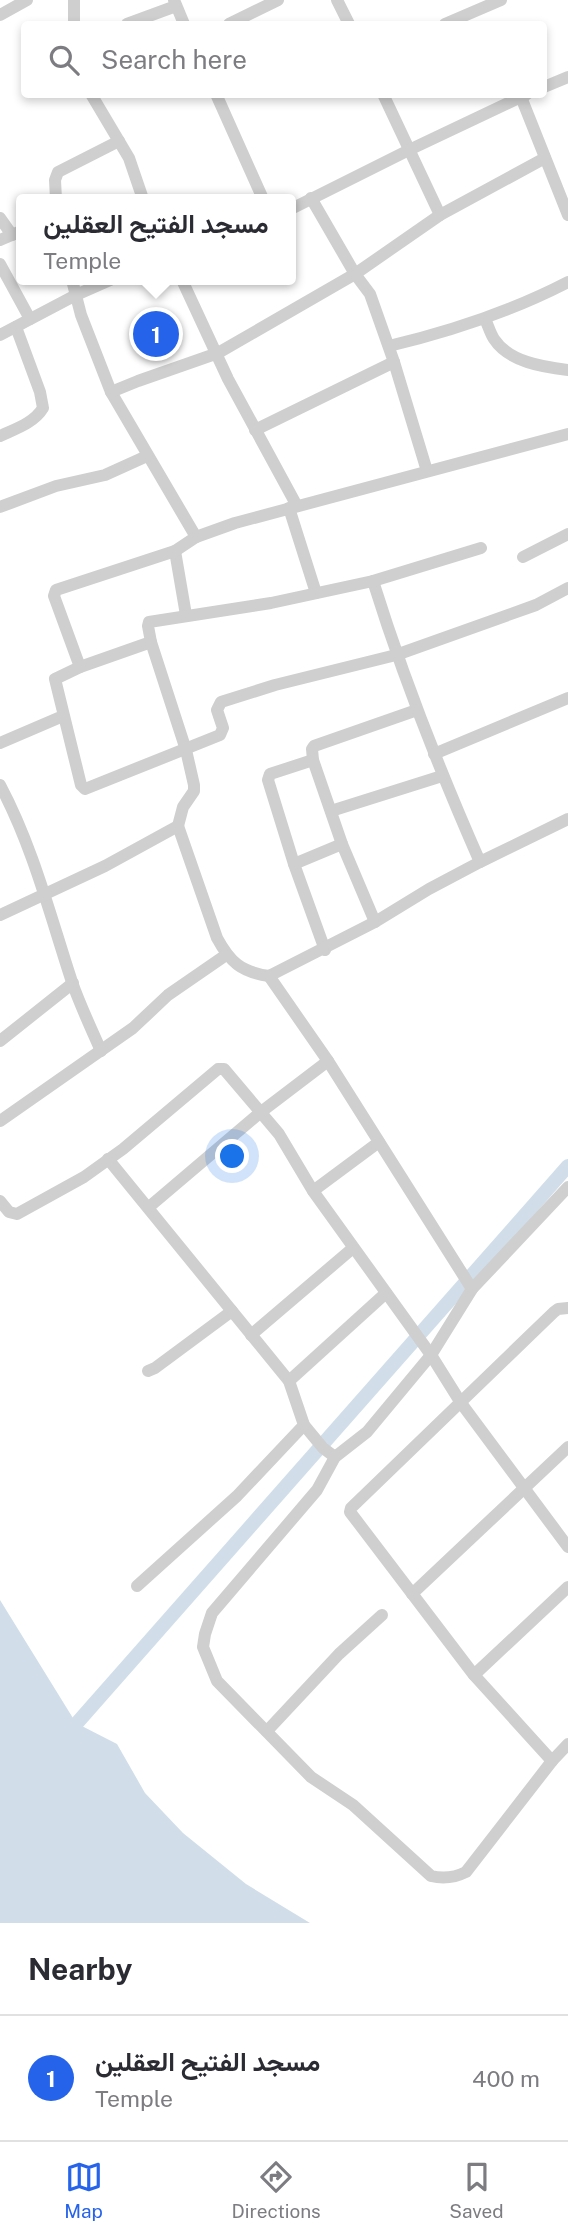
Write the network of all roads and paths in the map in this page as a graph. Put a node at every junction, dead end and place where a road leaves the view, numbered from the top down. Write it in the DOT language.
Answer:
graph roads {
  1 [pos="74,0"];
  2 [pos="278,0"];
  3 [pos="337,0"];
  4 [pos="501,0"];
  5 [pos="19,2"];
  6 [pos="175,3"];
  7 [pos="0,15"];
  8 [pos="74,21"];
  9 [pos="134,21"];
  10 [pos="183,21"];
  11 [pos="235,21"];
  12 [pos="348,21"];
  13 [pos="452,21"];
  14 [pos="568,77"];
  15 [pos="547,86"];
  16 [pos="93,98"];
  17 [pos="218,98"];
  18 [pos="385,98"];
  19 [pos="520,98"];
  20 [pos="525,98"];
  21 [pos="119,141"];
  22 [pos="409,149"];
  23 [pos="545,158"];
  24 [pos="56,194"];
  25 [pos="141,194"];
  26 [pos="261,194"];
  27 [pos="311,198"];
  28 [pos="296,206"];
  29 [pos="440,215"];
  30 [pos="568,215"];
  31 [pos="0,218"];
  32 [pos="11,235"];
  33 [pos="0,264"];
  34 [pos="355,274"];
  35 [pos="568,282"];
  36 [pos="73,285"];
  37 [pos="99,285"];
  38 [pos="185,285"];
  39 [pos="76,295"];
  40 [pos="30,319"];
  41 [pos="485,319"];
  42 [pos="16,327"];
  43 [pos="0,335"];
  44 [pos="389,345"];
  45 [pos="218,353"];
  46 [pos="394,362"];
  47 [pos="568,370"];
  48 [pos="111,392"];
  49 [pos="255,430"];
  50 [pos="0,436"];
  51 [pos="567,438"];
  52 [pos="147,456"];
  53 [pos="427,471"];
  54 [pos="0,506"];
  55 [pos="293,507"];
  56 [pos="568,534"];
  57 [pos="196,537"];
  58 [pos="481,548"];
  59 [pos="175,551"];
  60 [pos="523,557"];
  61 [pos="373,581"];
  62 [pos="568,588"];
  63 [pos="316,593"];
  64 [pos="186,615"];
  65 [pos="151,642"];
  66 [pos="396,655"];
  67 [pos="80,667"];
  68 [pos="568,698"];
  69 [pos="417,710"];
  70 [pos="63,716"];
  71 [pos="0,743"];
  72 [pos="186,750"];
  73 [pos="434,754"];
  74 [pos="313,760"];
  75 [pos="442,776"];
  76 [pos="0,785"];
  77 [pos="331,811"];
  78 [pos="568,819"];
  79 [pos="178,826"];
  80 [pos="342,844"];
  81 [pos="480,862"];
  82 [pos="293,864"];
  83 [pos="46,896"];
  84 [pos="0,915"];
  85 [pos="375,922"];
  86 [pos="325,950"];
  87 [pos="226,955"];
  88 [pos="270,976"];
  89 [pos="73,983"];
  90 [pos="0,1040"];
  91 [pos="102,1051"];
  92 [pos="328,1061"];
  93 [pos="261,1112"];
  94 [pos="0,1121"];
  95 [pos="379,1142"];
  96 [pos="108,1159"];
  97 [pos="568,1187"];
  98 [pos="313,1191"];
  99 [pos="0,1201"];
  100 [pos="149,1207"];
  101 [pos="353,1248"];
  102 [pos="472,1289"];
  103 [pos="386,1293"];
  104 [pos="568,1308"];
  105 [pos="232,1311"];
  106 [pos="251,1335"];
  107 [pos="431,1354"];
  108 [pos="148,1371"];
  109 [pos="289,1381"];
  110 [pos="461,1403"];
  111 [pos="304,1424"];
  112 [pos="568,1447"];
  113 [pos="335,1457"];
  114 [pos="524,1489"];
  115 [pos="568,1547"];
  116 [pos="137,1586"];
  117 [pos="568,1587"];
  118 [pos="412,1594"];
  119 [pos="382,1615"];
  120 [pos="474,1675"];
  121 [pos="267,1731"];
  122 [pos="568,1744"];
  123 [pos="552,1761"];
  1 -- 8 [label="street"];
  2 -- 11 [label="street"];
  3 -- 12 [label="street"];
  4 -- 13 [label="street"];
  5 -- 7 [label="street"];
  6 -- 9 [label="street"];
  6 -- 10 [label="street"];
  14 -- 15 [label="street"];
  16 -- 21 [label="street"];
  17 -- 26 [label="street"];
  18 -- 22 [label="street"];
  19 -- 22 [label="street"];
  20 -- 23 [label="street"];
  21 -- 24 [label="street"];
  21 -- 25 [label="street"];
  22 -- 27 [label="street"];
  22 -- 29 [label="street"];
  23 -- 29 [label="street"];
  23 -- 30 [label="street"];
  27 -- 28 [label="street"];
  27 -- 34 [label="street"];
  29 -- 34 [label="street"];
  31 -- 32 [label="street"];
  33 -- 40 [label="street"];
  34 -- 44 [label="street"];
  34 -- 45 [label="street"];
  35 -- 41 [label="street"];
  36 -- 39 [label="street"];
  37 -- 39 [label="street"];
  38 -- 45 [label="street"];
  39 -- 40 [label="street"];
  39 -- 48 [label="street"];
  40 -- 42 [label="street"];
  41 -- 44 [label="street"];
  41 -- 47 [label="street"];
  42 -- 43 [label="street"];
  42 -- 50 [label="street"];
  44 -- 46 [label="street"];
  45 -- 48 [label="street"];
  45 -- 49 [label="street"];
  46 -- 49 [label="street"];
  46 -- 53 [label="street"];
  48 -- 52 [label="street"];
  49 -- 55 [label="street"];
  51 -- 53 [label="street"];
  52 -- 54 [label="street"];
  52 -- 57 [label="street"];
  53 -- 55 [label="street"];
  55 -- 57 [label="street"];
  55 -- 63 [label="street"];
  56 -- 60 [label="street"];
  57 -- 59 [label="street"];
  58 -- 61 [label="street"];
  59 -- 64 [label="street"];
  59 -- 67 [label="street"];
  61 -- 63 [label="street"];
  61 -- 66 [label="street"];
  62 -- 66 [label="street"];
  63 -- 64 [label="street"];
  64 -- 65 [label="street"];
  65 -- 67 [label="street"];
  65 -- 72 [label="street"];
  66 -- 69 [label="street"];
  66 -- 72 [label="street"];
  67 -- 70 [label="street"];
  68 -- 73 [label="street"];
  69 -- 73 [label="street"];
  69 -- 74 [label="street"];
  70 -- 71 [label="street"];
  70 -- 72 [label="street"];
  72 -- 79 [label="street"];
  73 -- 75 [label="street"];
  74 -- 77 [label="street"];
  74 -- 82 [label="street"];
  75 -- 77 [label="street"];
  75 -- 81 [label="street"];
  76 -- 83 [label="street"];
  77 -- 80 [label="street"];
  78 -- 81 [label="street"];
  79 -- 83 [label="street"];
  79 -- 87 [label="street"];
  80 -- 82 [label="street"];
  80 -- 85 [label="street"];
  81 -- 85 [label="street"];
  82 -- 86 [label="street"];
  83 -- 84 [label="street"];
  83 -- 89 [label="street"];
  85 -- 86 [label="street"];
  86 -- 88 [label="street"];
  87 -- 88 [label="street"];
  87 -- 91 [label="street"];
  88 -- 92 [label="street"];
  89 -- 90 [label="street"];
  89 -- 91 [label="street"];
  91 -- 94 [label="street"];
  92 -- 93 [label="street"];
  92 -- 95 [label="street"];
  93 -- 96 [label="street"];
  93 -- 98 [label="street"];
  93 -- 100 [label="street"];
  95 -- 98 [label="street"];
  95 -- 102 [label="street"];
  96 -- 99 [label="street"];
  96 -- 100 [label="street"];
  97 -- 102 [label="street"];
  98 -- 101 [label="street"];
  100 -- 105 [label="street"];
  101 -- 103 [label="street"];
  101 -- 106 [label="street"];
  102 -- 107 [label="street"];
  103 -- 107 [label="street"];
  103 -- 109 [label="street"];
  104 -- 110 [label="street"];
  105 -- 106 [label="street"];
  105 -- 108 [label="street"];
  106 -- 109 [label="street"];
  107 -- 110 [label="street"];
  107 -- 113 [label="street"];
  109 -- 111 [label="street"];
  110 -- 114 [label="street"];
  110 -- 118 [label="street"];
  111 -- 113 [label="street"];
  111 -- 116 [label="street"];
  112 -- 114 [label="street"];
  113 -- 121 [label="street"];
  114 -- 115 [label="street"];
  114 -- 118 [label="street"];
  117 -- 120 [label="street"];
  118 -- 120 [label="street"];
  119 -- 121 [label="street"];
  120 -- 123 [label="street"];
  121 -- 123 [label="street"];
  122 -- 123 [label="street"];
}
